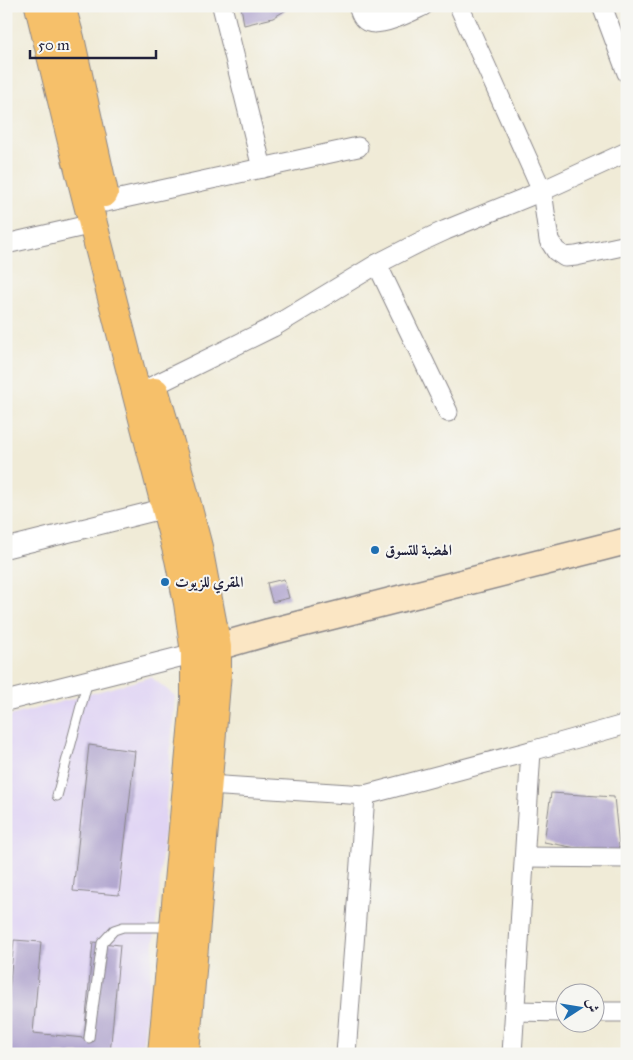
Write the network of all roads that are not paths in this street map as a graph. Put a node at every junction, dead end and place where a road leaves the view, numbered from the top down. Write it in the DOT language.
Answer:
graph roads {
  1 [pos="39,6"];
  2 [pos="62,6"];
  3 [pos="222,6"];
  4 [pos="358,6"];
  5 [pos="423,6"];
  6 [pos="459,6"];
  7 [pos="602,6"];
  8 [pos="627,73"];
  9 [pos="358,147"];
  10 [pos="627,152"];
  11 [pos="262,168"];
  12 [pos="542,191"];
  13 [pos="100,213"];
  14 [pos="6,244"];
  15 [pos="627,245"];
  16 [pos="377,264"];
  17 [pos="153,386"];
  18 [pos="448,412"];
  19 [pos="166,508"];
  20 [pos="627,540"];
  21 [pos="6,548"];
  22 [pos="206,650"];
  23 [pos="88,680"];
  24 [pos="6,700"];
  25 [pos="627,724"];
  26 [pos="531,751"];
  27 [pos="208,784"];
  28 [pos="365,795"];
  29 [pos="58,796"];
  30 [pos="524,857"];
  31 [pos="627,858"];
  32 [pos="174,926"];
  33 [pos="515,1011"];
  34 [pos="556,1012"];
  35 [pos="606,1012"];
  36 [pos="627,1012"];
  37 [pos="89,1038"];
  38 [pos="162,1054"];
  39 [pos="185,1054"];
  40 [pos="346,1054"];
  41 [pos="512,1054"];
  1 -- 13 [label="main road"];
  2 -- 13 [label="main road"];
  3 -- 11 [label="street"];
  4 -- 5 [label="street"];
  6 -- 12 [label="street"];
  7 -- 8 [label="street"];
  9 -- 11 [label="street"];
  10 -- 12 [label="street"];
  11 -- 13 [label="street"];
  12 -- 15 [label="street"];
  12 -- 16 [label="street"];
  13 -- 14 [label="street"];
  13 -- 17 [label="main road"];
  13 -- 19 [label="main road"];
  16 -- 17 [label="street"];
  16 -- 18 [label="street"];
  17 -- 22 [label="main road"];
  19 -- 21 [label="street"];
  19 -- 22 [label="main road"];
  20 -- 22 [label="street"];
  22 -- 23 [label="street"];
  22 -- 27 [label="main road"];
  22 -- 32 [label="main road"];
  23 -- 24 [label="street"];
  23 -- 29 [label="lane"];
  25 -- 26 [label="street"];
  26 -- 28 [label="street"];
  26 -- 30 [label="street"];
  27 -- 28 [label="street"];
  27 -- 39 [label="main road"];
  28 -- 40 [label="street"];
  30 -- 31 [label="street"];
  30 -- 33 [label="street"];
  32 -- 37 [label="lane"];
  32 -- 38 [label="main road"];
  33 -- 34 [label="street"];
  33 -- 41 [label="street"];
  35 -- 36 [label="street"];
}
